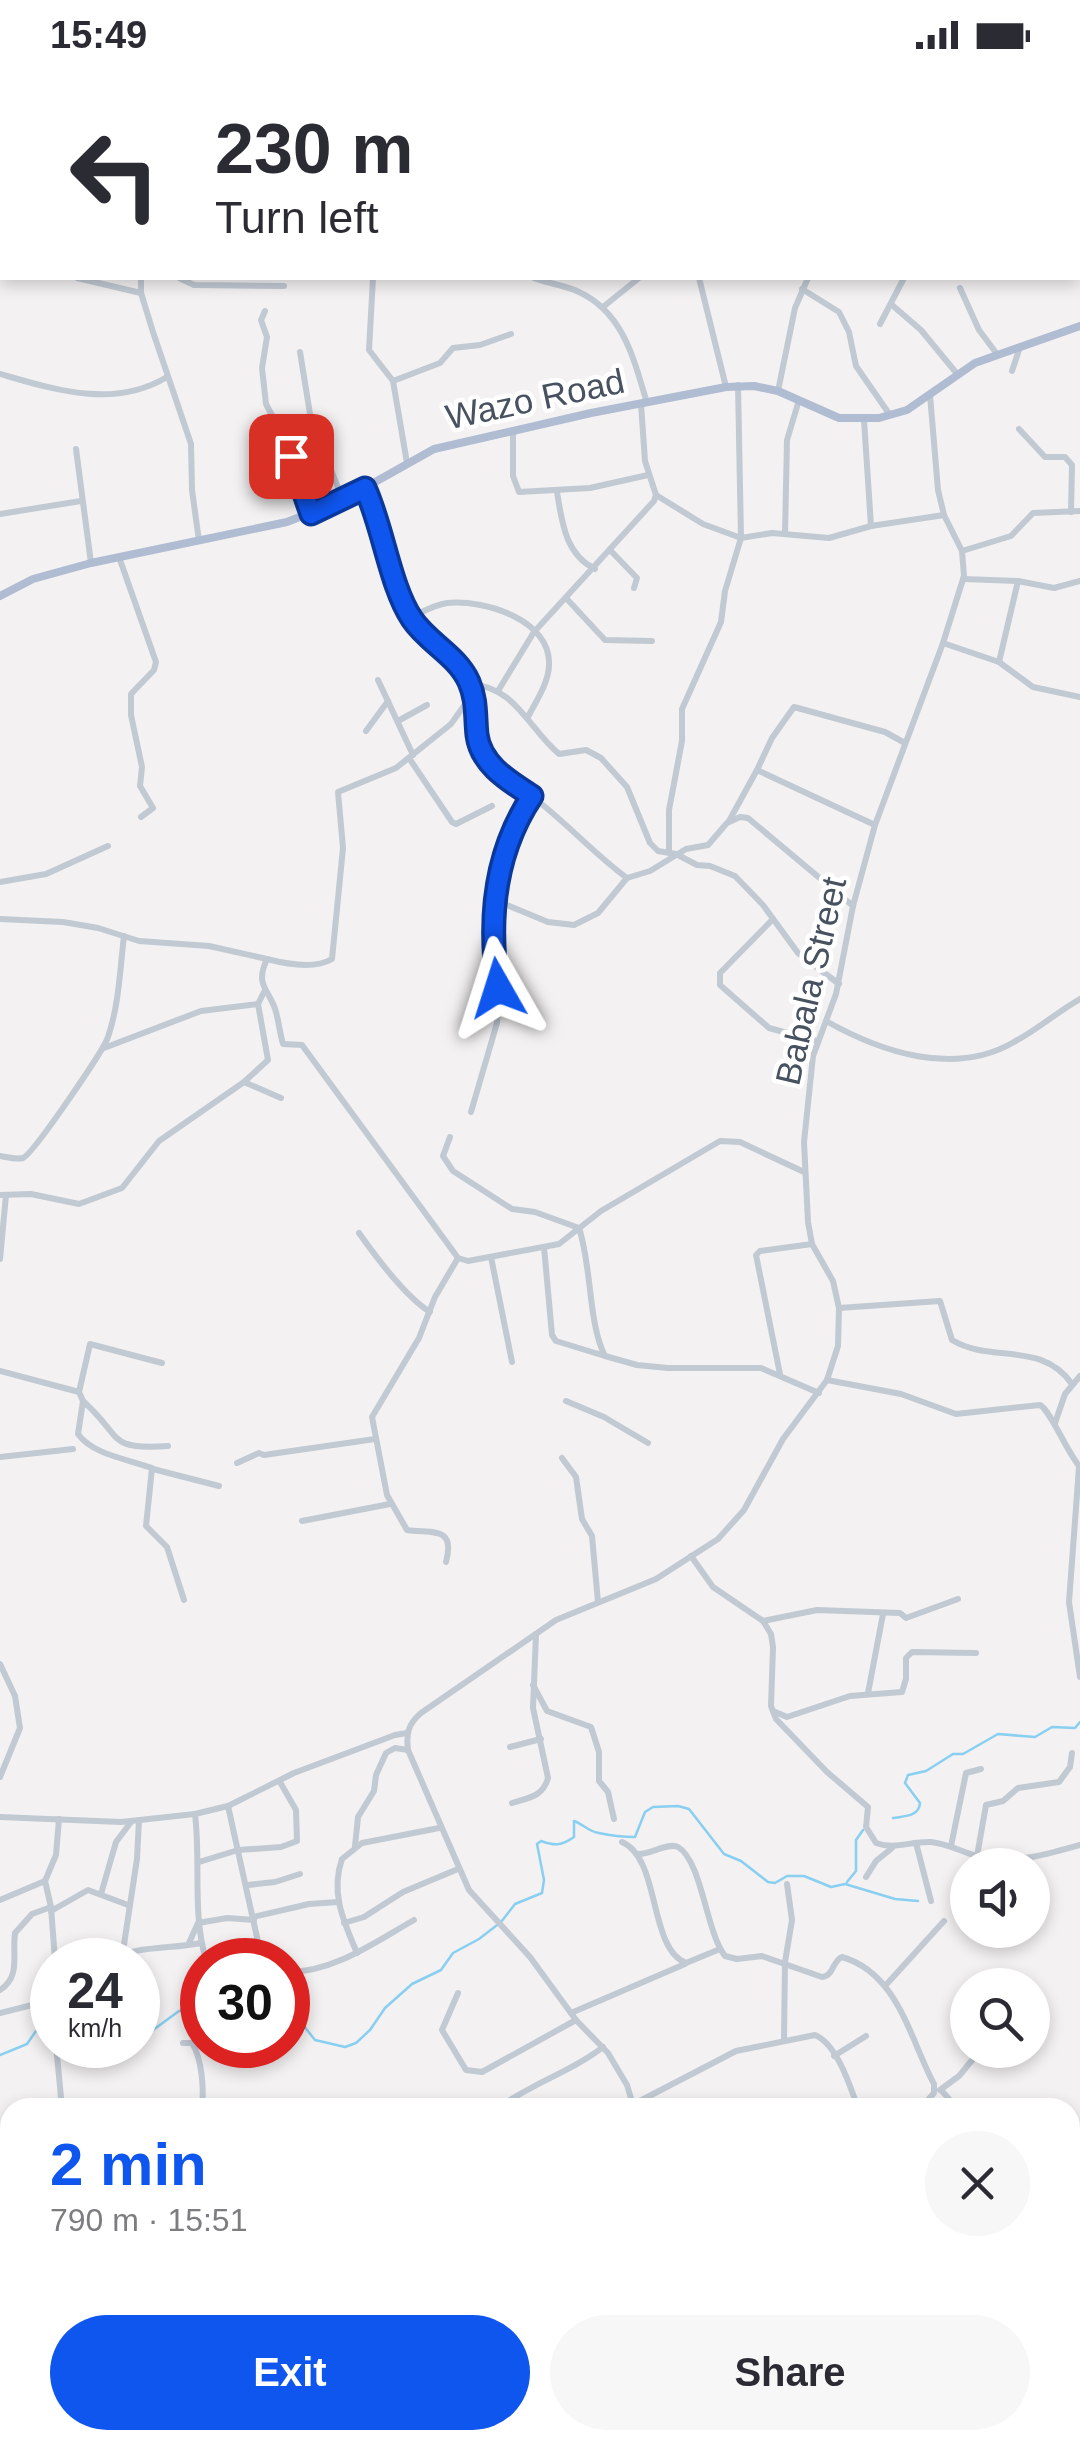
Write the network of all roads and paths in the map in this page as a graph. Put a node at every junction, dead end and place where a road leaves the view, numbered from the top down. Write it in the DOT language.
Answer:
graph roads {
  1 [pos="85,280"];
  2 [pos="141,280"];
  3 [pos="183,280"];
  4 [pos="373,280"];
  5 [pos="541,280"];
  6 [pos="637,280"];
  7 [pos="700,280"];
  8 [pos="807,280"];
  9 [pos="903,280"];
  10 [pos="284,286"];
  11 [pos="960,288"];
  12 [pos="802,289"];
  13 [pos="141,293"];
  14 [pos="892,305"];
  15 [pos="603,308"];
  16 [pos="266,311"];
  17 [pos="880,324"];
  18 [pos="1080,326"];
  19 [pos="511,334"];
  20 [pos="1020,347"];
  21 [pos="300,352"];
  22 [pos="997,354"];
  23 [pos="1012,371"];
  24 [pos="0,374"];
  25 [pos="958,374"];
  26 [pos="168,377"];
  27 [pos="394,381"];
  28 [pos="738,385"];
  29 [pos="726,386"];
  30 [pos="778,391"];
  31 [pos="930,395"];
  32 [pos="799,400"];
  33 [pos="644,403"];
  34 [pos="890,414"];
  35 [pos="864,420"];
  36 [pos="514,430"];
  37 [pos="1019,430"];
  38 [pos="76,448"];
  39 [pos="407,464"];
  40 [pos="648,475"];
  41 [pos="365,488"];
  42 [pos="557,492"];
  43 [pos="656,496"];
  44 [pos="343,500"];
  45 [pos="81,501"];
  46 [pos="1076,512"];
  47 [pos="0,514"];
  48 [pos="311,514"];
  49 [pos="944,515"];
  50 [pos="871,526"];
  51 [pos="786,534"];
  52 [pos="741,538"];
  53 [pos="200,541"];
  54 [pos="611,551"];
  55 [pos="962,552"];
  56 [pos="118,558"];
  57 [pos="91,564"];
  58 [pos="594,568"];
  59 [pos="963,579"];
  60 [pos="1018,581"];
  61 [pos="1080,582"];
  62 [pos="634,588"];
  63 [pos="0,596"];
  64 [pos="566,598"];
  65 [pos="410,617"];
  66 [pos="534,632"];
  67 [pos="652,641"];
  68 [pos="943,643"];
  69 [pos="999,662"];
  70 [pos="378,680"];
  71 [pos="472,688"];
  72 [pos="498,690"];
  73 [pos="1080,696"];
  74 [pos="388,700"];
  75 [pos="427,705"];
  76 [pos="528,717"];
  77 [pos="398,721"];
  78 [pos="366,731"];
  79 [pos="906,744"];
  80 [pos="411,756"];
  81 [pos="757,770"];
  82 [pos="532,796"];
  83 [pos="492,806"];
  84 [pos="141,816"];
  85 [pos="728,823"];
  86 [pos="875,824"];
  87 [pos="108,846"];
  88 [pos="669,853"];
  89 [pos="662,864"];
  90 [pos="627,878"];
  91 [pos="0,882"];
  92 [pos="495,900"];
  93 [pos="853,906"];
  94 [pos="772,919"];
  95 [pos="0,920"];
  96 [pos="124,936"];
  97 [pos="267,959"];
  98 [pos="839,984"];
  99 [pos="264,992"];
  100 [pos="1080,999"];
  101 [pos="258,1004"];
  102 [pos="826,1021"];
  103 [pos="816,1041"];
  104 [pos="103,1048"];
  105 [pos="244,1082"];
  106 [pos="281,1098"];
  107 [pos="472,1112"];
  108 [pos="450,1137"];
  109 [pos="0,1156"];
  110 [pos="804,1172"];
  111 [pos="3,1195"];
  112 [pos="578,1228"];
  113 [pos="359,1233"];
  114 [pos="812,1244"];
  115 [pos="544,1247"];
  116 [pos="491,1257"];
  117 [pos="458,1258"];
  118 [pos="0,1259"];
  119 [pos="839,1308"];
  120 [pos="430,1312"];
  121 [pos="605,1356"];
  122 [pos="512,1362"];
  123 [pos="162,1363"];
  124 [pos="0,1371"];
  125 [pos="780,1374"];
  126 [pos="1080,1376"];
  127 [pos="827,1380"];
  128 [pos="1072,1384"];
  129 [pos="79,1392"];
  130 [pos="819,1393"];
  131 [pos="566,1401"];
  132 [pos="83,1402"];
  133 [pos="1054,1426"];
  134 [pos="376,1439"];
  135 [pos="648,1443"];
  136 [pos="168,1446"];
  137 [pos="73,1450"];
  138 [pos="0,1456"];
  139 [pos="562,1458"];
  140 [pos="237,1463"];
  141 [pos="1079,1467"];
  142 [pos="153,1470"];
  143 [pos="220,1486"];
  144 [pos="390,1504"];
  145 [pos="302,1521"];
  146 [pos="692,1556"];
  147 [pos="446,1562"];
  148 [pos="958,1599"];
  149 [pos="184,1600"];
  150 [pos="598,1602"];
  151 [pos="883,1614"];
  152 [pos="763,1621"];
  153 [pos="536,1632"];
  154 [pos="1076,1636"];
  155 [pos="976,1653"];
  156 [pos="0,1664"];
  157 [pos="1080,1677"];
  158 [pos="532,1684"];
  159 [pos="868,1693"];
  160 [pos="772,1711"];
  161 [pos="407,1733"];
  162 [pos="541,1739"];
  163 [pos="510,1747"];
  164 [pos="408,1750"];
  165 [pos="1072,1752"];
  166 [pos="981,1769"];
  167 [pos="0,1777"];
  168 [pos="280,1782"];
  169 [pos="512,1802"];
  170 [pos="228,1806"];
  171 [pos="195,1814"];
  172 [pos="0,1816"];
  173 [pos="59,1819"];
  174 [pos="614,1819"];
  175 [pos="135,1820"];
  176 [pos="440,1828"];
  177 [pos="622,1842"];
  178 [pos="916,1843"];
  179 [pos="1080,1845"];
  180 [pos="952,1846"];
  181 [pos="354,1847"];
  182 [pos="893,1848"];
  183 [pos="957,1848"];
  184 [pos="978,1848"];
  185 [pos="238,1850"];
  186 [pos="640,1854"];
  187 [pos="1050,1855"];
  188 [pos="199,1862"];
  189 [pos="458,1870"];
  190 [pos="300,1874"];
  191 [pos="866,1878"];
  192 [pos="44,1880"];
  193 [pos="787,1884"];
  194 [pos="248,1885"];
  195 [pos="101,1894"];
  196 [pos="0,1900"];
  197 [pos="931,1901"];
  198 [pos="338,1902"];
  199 [pos="128,1904"];
  200 [pos="51,1909"];
  201 [pos="253,1918"];
  202 [pos="414,1920"];
  203 [pos="944,1921"];
  204 [pos="198,1923"];
  205 [pos="344,1923"];
  206 [pos="53,1938"];
  207 [pos="124,1938"];
  208 [pos="194,1938"];
  209 [pos="200,1938"];
  210 [pos="257,1938"];
  211 [pos="720,1949"];
  212 [pos="357,1954"];
  213 [pos="786,1962"];
  214 [pos="686,1963"];
  215 [pos="310,1970"];
  216 [pos="885,1986"];
  217 [pos="0,1990"];
  218 [pos="458,1993"];
  219 [pos="30,2007"];
  220 [pos="0,2012"];
  221 [pos="574,2017"];
  222 [pos="866,2036"];
  223 [pos="784,2040"];
  224 [pos="603,2048"];
  225 [pos="834,2056"];
  226 [pos="58,2068"];
  227 [pos="199,2068"];
  228 [pos="966,2068"];
  229 [pos="938,2090"];
  230 [pos="61,2098"];
  231 [pos="201,2098"];
  232 [pos="512,2098"];
  233 [pos="631,2098"];
  234 [pos="649,2098"];
  235 [pos="853,2098"];
  236 [pos="930,2098"];
  237 [pos="946,2098"];
  1 -- 13 [label="street"];
  2 -- 13 [label="street"];
  3 -- 10 [label="street"];
  4 -- 27 [label="street"];
  5 -- 15 [label="street"];
  6 -- 15 [label="street"];
  7 -- 29 [label="street"];
  8 -- 12 [label="street"];
  9 -- 14 [label="street"];
  11 -- 22 [label="street"];
  12 -- 30 [label="street"];
  12 -- 34 [label="street"];
  13 -- 26 [label="street"];
  14 -- 17 [label="street"];
  14 -- 25 [label="street"];
  15 -- 33 [label="street"];
  16 -- 48 [label="street"];
  18 -- 20 [label="main road, Wazo Road"];
  19 -- 27 [label="street"];
  20 -- 22 [label="main road, Wazo Road"];
  20 -- 23 [label="street"];
  21 -- 44 [label="street"];
  22 -- 25 [label="main road, Wazo Road"];
  24 -- 26 [label="street"];
  25 -- 31 [label="main road, Wazo Road"];
  26 -- 53 [label="street"];
  27 -- 39 [label="street"];
  28 -- 29 [label="main road, Wazo Road"];
  28 -- 30 [label="main road, Wazo Road"];
  28 -- 52 [label="street"];
  29 -- 33 [label="main road, Wazo Road"];
  30 -- 32 [label="main road, Wazo Road"];
  31 -- 34 [label="main road, Wazo Road"];
  31 -- 49 [label="street, Babala Street"];
  32 -- 35 [label="main road, Wazo Road"];
  32 -- 51 [label="street"];
  33 -- 36 [label="main road, Wazo Road"];
  33 -- 40 [label="street"];
  34 -- 35 [label="main road, Wazo Road"];
  35 -- 50 [label="street"];
  36 -- 39 [label="main road, Wazo Road"];
  36 -- 42 [label="street"];
  37 -- 46 [label="street"];
  38 -- 45 [label="street"];
  39 -- 41 [label="main road, Wazo Road"];
  40 -- 42 [label="street"];
  40 -- 43 [label="street"];
  41 -- 44 [label="main road, Wazo Road"];
  41 -- 65 [label="street"];
  42 -- 58 [label="street"];
  43 -- 52 [label="street"];
  43 -- 54 [label="street"];
  44 -- 48 [label="main road, Wazo Road"];
  45 -- 47 [label="street"];
  45 -- 57 [label="street"];
  46 -- 55 [label="street"];
  48 -- 53 [label="main road, Wazo Road"];
  49 -- 50 [label="street"];
  49 -- 55 [label="street, Babala Street"];
  50 -- 51 [label="street"];
  51 -- 52 [label="street"];
  52 -- 88 [label="street"];
  53 -- 56 [label="main road, Wazo Road"];
  54 -- 58 [label="street"];
  54 -- 62 [label="street"];
  55 -- 59 [label="street, Babala Street"];
  56 -- 57 [label="main road, Wazo Road"];
  56 -- 84 [label="street"];
  57 -- 63 [label="main road, Wazo Road"];
  58 -- 64 [label="street"];
  59 -- 60 [label="street"];
  59 -- 68 [label="street, Babala Street"];
  60 -- 61 [label="street"];
  60 -- 69 [label="street"];
  64 -- 66 [label="street"];
  64 -- 67 [label="street"];
  65 -- 66 [label="street"];
  65 -- 71 [label="street"];
  66 -- 72 [label="street"];
  66 -- 76 [label="street"];
  68 -- 69 [label="street"];
  68 -- 79 [label="street, Babala Street"];
  69 -- 73 [label="street"];
  70 -- 74 [label="street"];
  71 -- 72 [label="street"];
  71 -- 80 [label="street"];
  71 -- 82 [label="street"];
  72 -- 76 [label="street"];
  74 -- 77 [label="street"];
  74 -- 78 [label="street"];
  75 -- 77 [label="street"];
  76 -- 88 [label="street"];
  77 -- 80 [label="street"];
  79 -- 81 [label="street"];
  79 -- 86 [label="street, Babala Street"];
  80 -- 83 [label="street"];
  80 -- 97 [label="street"];
  81 -- 85 [label="street"];
  81 -- 86 [label="street"];
  82 -- 90 [label="street"];
  82 -- 92 [label="street"];
  85 -- 88 [label="street"];
  85 -- 93 [label="street"];
  86 -- 93 [label="street, Babala Street"];
  87 -- 91 [label="street"];
  88 -- 89 [label="street"];
  88 -- 89 [label="street"];
  88 -- 94 [label="street"];
  89 -- 90 [label="street"];
  90 -- 92 [label="street"];
  92 -- 107 [label="street"];
  93 -- 98 [label="street, Babala Street"];
  94 -- 98 [label="street"];
  94 -- 103 [label="street"];
  95 -- 96 [label="street"];
  96 -- 97 [label="street"];
  96 -- 104 [label="street"];
  97 -- 99 [label="street"];
  98 -- 102 [label="street, Babala Street"];
  99 -- 101 [label="street"];
  99 -- 117 [label="street"];
  100 -- 102 [label="street"];
  101 -- 104 [label="street"];
  101 -- 105 [label="street"];
  102 -- 103 [label="street, Babala Street"];
  103 -- 110 [label="street, Babala Street"];
  104 -- 109 [label="street"];
  105 -- 106 [label="street"];
  105 -- 111 [label="street"];
  108 -- 112 [label="street"];
  110 -- 112 [label="street"];
  110 -- 114 [label="street, Babala Street"];
  111 -- 118 [label="street"];
  112 -- 115 [label="street"];
  112 -- 121 [label="street"];
  113 -- 120 [label="street"];
  114 -- 119 [label="street, Babala Street"];
  114 -- 125 [label="street"];
  115 -- 116 [label="street"];
  115 -- 121 [label="street"];
  116 -- 117 [label="street"];
  116 -- 122 [label="street"];
  117 -- 120 [label="street"];
  119 -- 127 [label="street, Babala Street"];
  119 -- 128 [label="street"];
  120 -- 134 [label="street"];
  121 -- 125 [label="street"];
  123 -- 129 [label="street"];
  124 -- 129 [label="street"];
  125 -- 130 [label="street"];
  126 -- 128 [label="street"];
  127 -- 130 [label="street, Babala Street"];
  127 -- 133 [label="street"];
  128 -- 133 [label="street"];
  129 -- 132 [label="street"];
  130 -- 146 [label="street, Babala Street"];
  131 -- 135 [label="street"];
  132 -- 136 [label="street"];
  132 -- 142 [label="street"];
  133 -- 141 [label="street"];
  134 -- 140 [label="street"];
  134 -- 144 [label="street"];
  137 -- 138 [label="street"];
  139 -- 150 [label="street"];
  141 -- 154 [label="street"];
  142 -- 143 [label="street"];
  142 -- 149 [label="street"];
  144 -- 145 [label="street"];
  144 -- 147 [label="street"];
  146 -- 150 [label="street, Babala Street"];
  146 -- 152 [label="street"];
  148 -- 151 [label="street"];
  150 -- 153 [label="street, Babala Street"];
  151 -- 152 [label="street"];
  151 -- 159 [label="street"];
  152 -- 160 [label="street"];
  153 -- 158 [label="street"];
  153 -- 161 [label="street, Babala Street"];
  154 -- 157 [label="street"];
  155 -- 159 [label="street"];
  156 -- 167 [label="street"];
  158 -- 162 [label="street"];
  158 -- 174 [label="street"];
  159 -- 160 [label="street"];
  160 -- 182 [label="street"];
  161 -- 164 [label="street"];
  161 -- 168 [label="street"];
  162 -- 163 [label="street"];
  162 -- 169 [label="street"];
  164 -- 176 [label="street"];
  164 -- 181 [label="street"];
  165 -- 184 [label="street"];
  166 -- 180 [label="street"];
  168 -- 170 [label="street"];
  168 -- 185 [label="street"];
  170 -- 171 [label="street"];
  170 -- 185 [label="street"];
  171 -- 175 [label="street"];
  171 -- 188 [label="street"];
  172 -- 173 [label="street"];
  173 -- 175 [label="street"];
  173 -- 192 [label="street"];
  175 -- 195 [label="street"];
  175 -- 199 [label="street"];
  176 -- 181 [label="street"];
  176 -- 189 [label="street"];
  177 -- 186 [label="street"];
  178 -- 180 [label="street"];
  178 -- 182 [label="street"];
  178 -- 197 [label="street"];
  179 -- 187 [label="street"];
  180 -- 183 [label="street"];
  181 -- 198 [label="street"];
  182 -- 191 [label="street"];
  185 -- 188 [label="street"];
  185 -- 194 [label="street"];
  186 -- 211 [label="street"];
  186 -- 214 [label="street"];
  188 -- 204 [label="street"];
  189 -- 205 [label="street"];
  189 -- 221 [label="street"];
  190 -- 194 [label="street"];
  192 -- 196 [label="street"];
  192 -- 200 [label="street"];
  193 -- 213 [label="street"];
  194 -- 201 [label="street"];
  195 -- 199 [label="street"];
  195 -- 200 [label="street"];
  198 -- 201 [label="street"];
  198 -- 205 [label="street"];
  199 -- 207 [label="street"];
  200 -- 206 [label="street"];
  200 -- 217 [label="street"];
  201 -- 204 [label="street"];
  201 -- 210 [label="street"];
  202 -- 212 [label="street"];
  203 -- 216 [label="street"];
  204 -- 208 [label="street"];
  204 -- 209 [label="street"];
  205 -- 212 [label="street"];
  211 -- 213 [label="street"];
  211 -- 214 [label="street"];
  212 -- 215 [label="street"];
  213 -- 216 [label="street"];
  213 -- 223 [label="street"];
  214 -- 221 [label="street"];
  216 -- 229 [label="street"];
  218 -- 221 [label="street"];
  219 -- 220 [label="street"];
  221 -- 224 [label="street"];
  222 -- 225 [label="street"];
  223 -- 225 [label="street"];
  223 -- 234 [label="street"];
  224 -- 232 [label="street"];
  224 -- 233 [label="street"];
  225 -- 235 [label="street"];
  226 -- 230 [label="street"];
  227 -- 231 [label="street"];
  228 -- 229 [label="street"];
  229 -- 236 [label="street"];
  229 -- 237 [label="street"];
}
